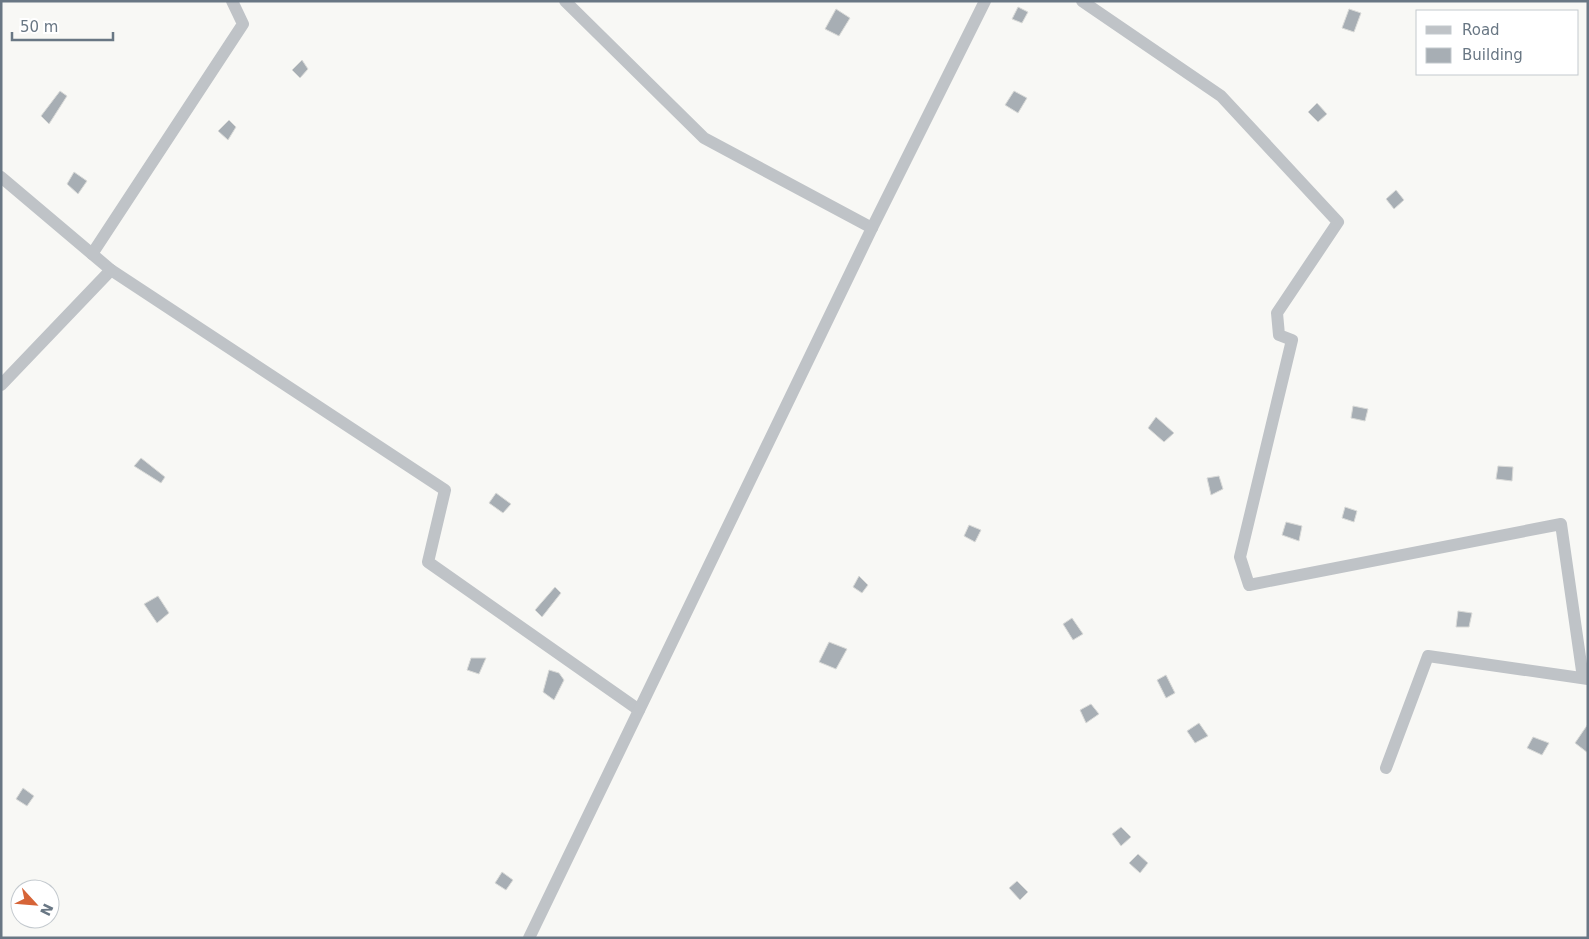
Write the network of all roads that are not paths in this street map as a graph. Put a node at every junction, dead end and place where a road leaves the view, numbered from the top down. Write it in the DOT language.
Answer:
graph roads {
  1 [pos="232,1"];
  2 [pos="565,1"];
  3 [pos="985,1"];
  4 [pos="1082,1"];
  5 [pos="1,177"];
  6 [pos="872,228"];
  7 [pos="92,254"];
  8 [pos="110,270"];
  9 [pos="1,385"];
  10 [pos="1585,678"];
  11 [pos="639,710"];
  12 [pos="1386,768"];
  13 [pos="529,938"];
  1 -- 7 [label="street"];
  2 -- 6 [label="street"];
  3 -- 6 [label="street"];
  4 -- 10 [label="street"];
  5 -- 7 [label="street"];
  6 -- 11 [label="street"];
  7 -- 8 [label="street"];
  8 -- 9 [label="street"];
  8 -- 11 [label="street"];
  10 -- 12 [label="street"];
  11 -- 13 [label="street"];
}
